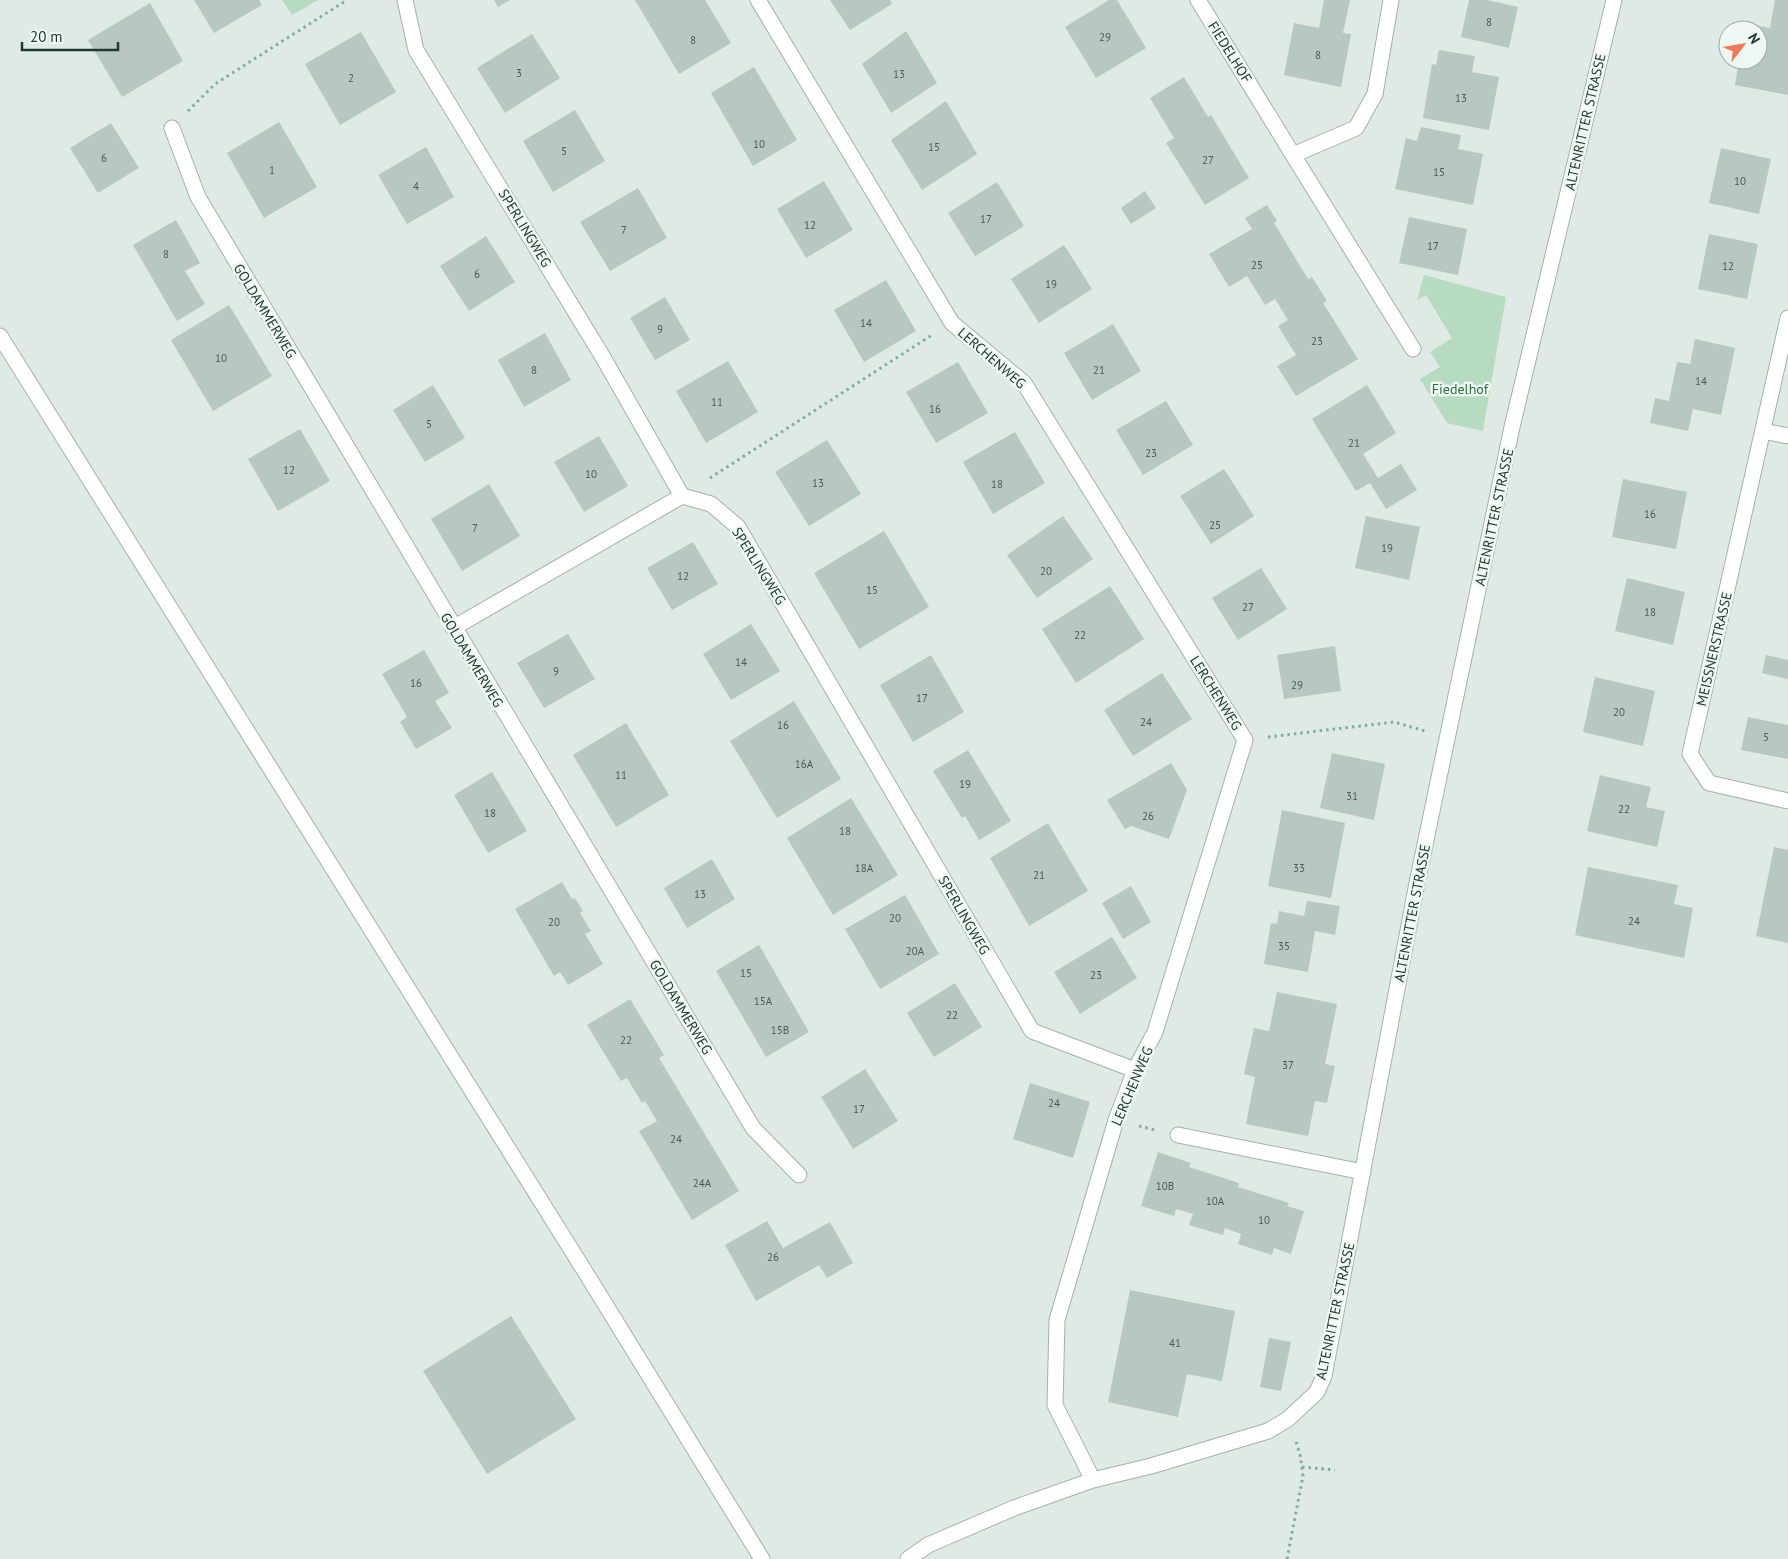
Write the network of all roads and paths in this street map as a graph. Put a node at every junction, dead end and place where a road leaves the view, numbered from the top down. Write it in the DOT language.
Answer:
graph roads {
  1 [pos="347,0"];
  2 [pos="405,0"];
  3 [pos="758,0"];
  4 [pos="1198,0"];
  5 [pos="1391,0"];
  6 [pos="1614,0"];
  7 [pos="172,128"];
  8 [pos="1293,155"];
  9 [pos="1788,318"];
  10 [pos="952,323"];
  11 [pos="1,336"];
  12 [pos="1413,349"];
  13 [pos="1763,431"];
  14 [pos="1788,436"];
  15 [pos="682,496"];
  16 [pos="453,628"];
  17 [pos="1448,738"];
  18 [pos="1245,740"];
  19 [pos="1788,801"];
  20 [pos="1135,1070"];
  21 [pos="1116,1120"];
  22 [pos="1178,1135"];
  23 [pos="1362,1172"];
  24 [pos="799,1175"];
  25 [pos="1288,1419"];
  26 [pos="1302,1467"];
  27 [pos="1335,1470"];
  28 [pos="1093,1480"];
  29 [pos="762,1559"];
  30 [pos="908,1559"];
  31 [pos="1286,1559"];
  1 -- 7 [label="path"];
  2 -- 15 [label="street, SPERLINGWEG"];
  3 -- 10 [label="street, LERCHENWEG"];
  4 -- 8 [label="street, FIEDELHOF"];
  5 -- 8 [label="street"];
  6 -- 17 [label="street, ALTENRITTER STRASSE"];
  7 -- 16 [label="street, GOLDAMMERWEG"];
  8 -- 12 [label="street, FIEDELHOF"];
  9 -- 13 [label="street, MEISSNERSTRASSE"];
  10 -- 15 [label="path"];
  10 -- 18 [label="street, LERCHENWEG"];
  11 -- 29 [label="street"];
  13 -- 14 [label="street"];
  13 -- 19 [label="street, MEISSNERSTRASSE"];
  15 -- 16 [label="street"];
  15 -- 20 [label="street, SPERLINGWEG"];
  16 -- 24 [label="street, GOLDAMMERWEG"];
  17 -- 18 [label="path"];
  17 -- 23 [label="street, ALTENRITTER STRASSE"];
  18 -- 20 [label="street, LERCHENWEG"];
  20 -- 21 [label="street, LERCHENWEG"];
  21 -- 22 [label="path"];
  21 -- 28 [label="street, LERCHENWEG"];
  22 -- 23 [label="street"];
  23 -- 25 [label="street, ALTENRITTER STRASSE"];
  25 -- 26 [label="path"];
  25 -- 28 [label="street, ALTENRITTER STRASSE"];
  26 -- 27 [label="path"];
  26 -- 31 [label="path"];
  28 -- 30 [label="street, ALTENRITTER STRASSE"];
}
